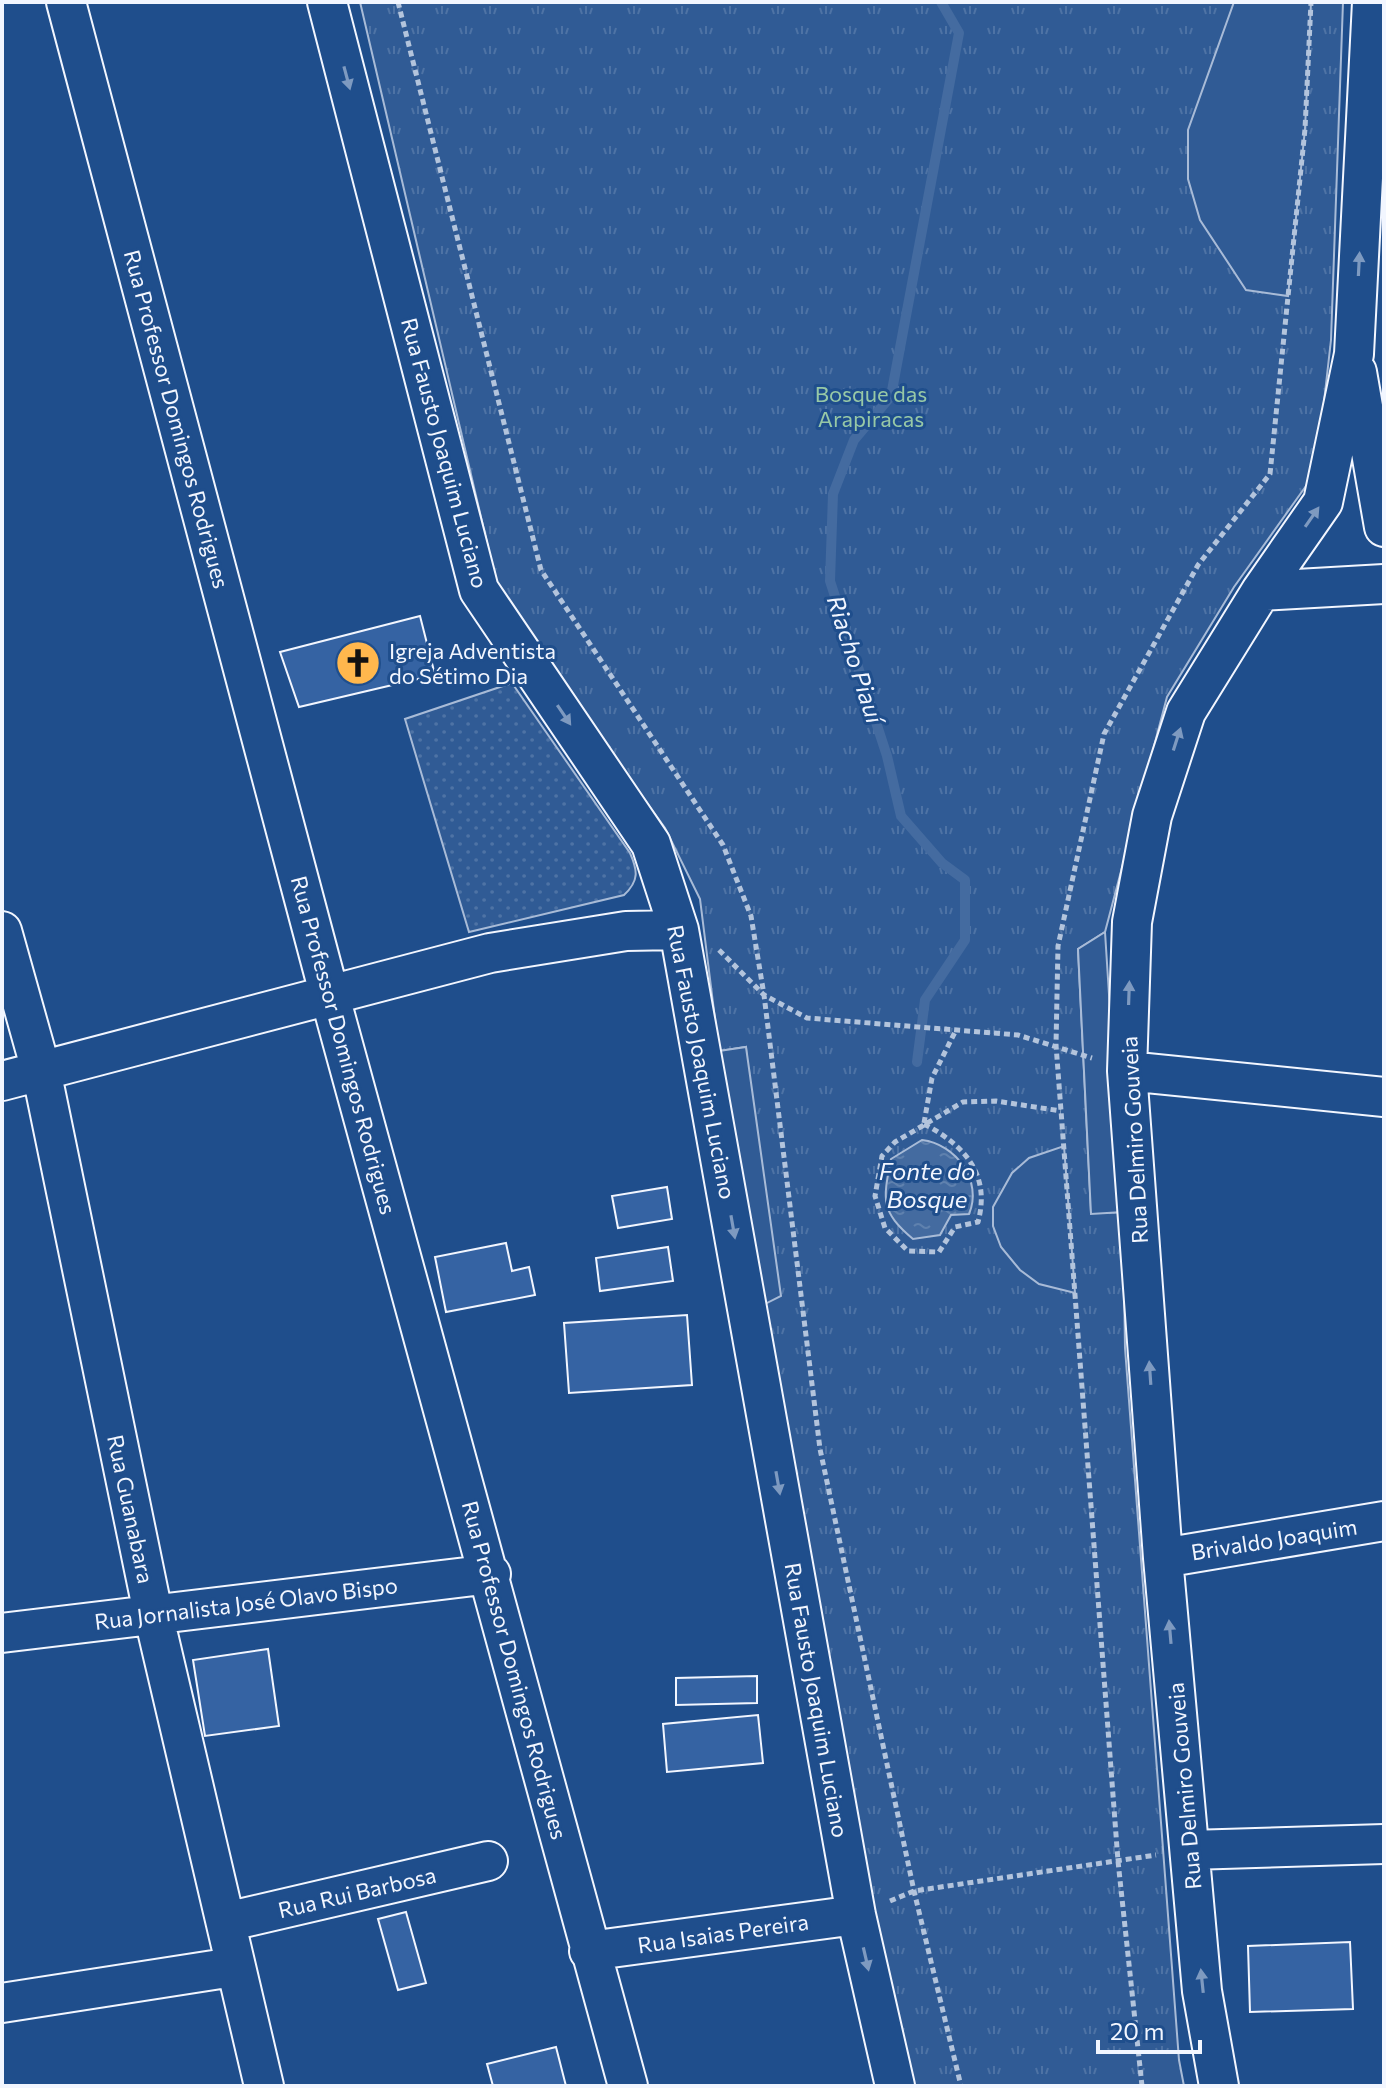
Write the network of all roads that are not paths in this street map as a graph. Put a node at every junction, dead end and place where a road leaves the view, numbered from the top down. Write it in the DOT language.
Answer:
graph roads {
  1 [pos="66,2"];
  2 [pos="327,2"];
  3 [pos="1372,2"];
  4 [pos="1354,354"];
  5 [pos="1384,527"];
  6 [pos="1384,584"];
  7 [pos="1261,591"];
  8 [pos="679,930"];
  9 [pos="2,931"];
  10 [pos="329,993"];
  11 [pos="41,1070"];
  12 [pos="1127,1071"];
  13 [pos="2,1081"];
  14 [pos="1384,1097"];
  15 [pos="1384,1521"];
  16 [pos="1163,1558"];
  17 [pos="491,1574"];
  18 [pos="153,1613"];
  19 [pos="2,1633"];
  20 [pos="1384,1844"];
  21 [pos="1190,1850"];
  22 [pos="488,1861"];
  23 [pos="856,1915"];
  24 [pos="226,1922"];
  25 [pos="589,1951"];
  26 [pos="233,1967"];
  27 [pos="2,2003"];
  28 [pos="264,2086"];
  29 [pos="628,2086"];
  30 [pos="895,2086"];
  31 [pos="1219,2086"];
  1 -- 10 [label="street, Rua Professor Domingos Rodrigues"];
  2 -- 8 [label="street, Rua Fausto Joaquim Luciano, one-way"];
  4 -- 3 [label="street, Rua Delmiro Gouveia, one-way"];
  4 -- 5 [label="street"];
  7 -- 4 [label="street, Rua Delmiro Gouveia, one-way"];
  6 -- 7 [label="street"];
  12 -- 7 [label="street, Rua Delmiro Gouveia, one-way"];
  8 -- 10 [label="street"];
  8 -- 23 [label="street, Rua Fausto Joaquim Luciano, one-way"];
  9 -- 11 [label="street, Rua Guanabara"];
  10 -- 11 [label="street"];
  10 -- 17 [label="street, Rua Professor Domingos Rodrigues"];
  11 -- 13 [label="street"];
  11 -- 18 [label="street, Rua Guanabara"];
  12 -- 14 [label="street"];
  16 -- 12 [label="street, Rua Delmiro Gouveia, one-way"];
  15 -- 16 [label="street, Brivaldo Joaquim"];
  21 -- 16 [label="street, Rua Delmiro Gouveia, one-way"];
  17 -- 18 [label="street, Rua Jornalista José Olavo Bispo"];
  17 -- 25 [label="street, Rua Professor Domingos Rodrigues"];
  18 -- 19 [label="street, Rua Jornalista José Olavo Bispo"];
  18 -- 24 [label="street, Rua Guanabara"];
  20 -- 21 [label="street"];
  31 -- 21 [label="street, Rua Delmiro Gouveia, one-way"];
  22 -- 24 [label="street, Rua Rui Barbosa"];
  23 -- 25 [label="street, Rua Isaias Pereira"];
  23 -- 30 [label="street, Rua Fausto Joaquim Luciano, one-way"];
  24 -- 26 [label="street, Rua Guanabara"];
  25 -- 29 [label="street, Rua Professor Domingos Rodrigues"];
  26 -- 27 [label="street"];
  26 -- 28 [label="street, Rua Guanabara"];
}
